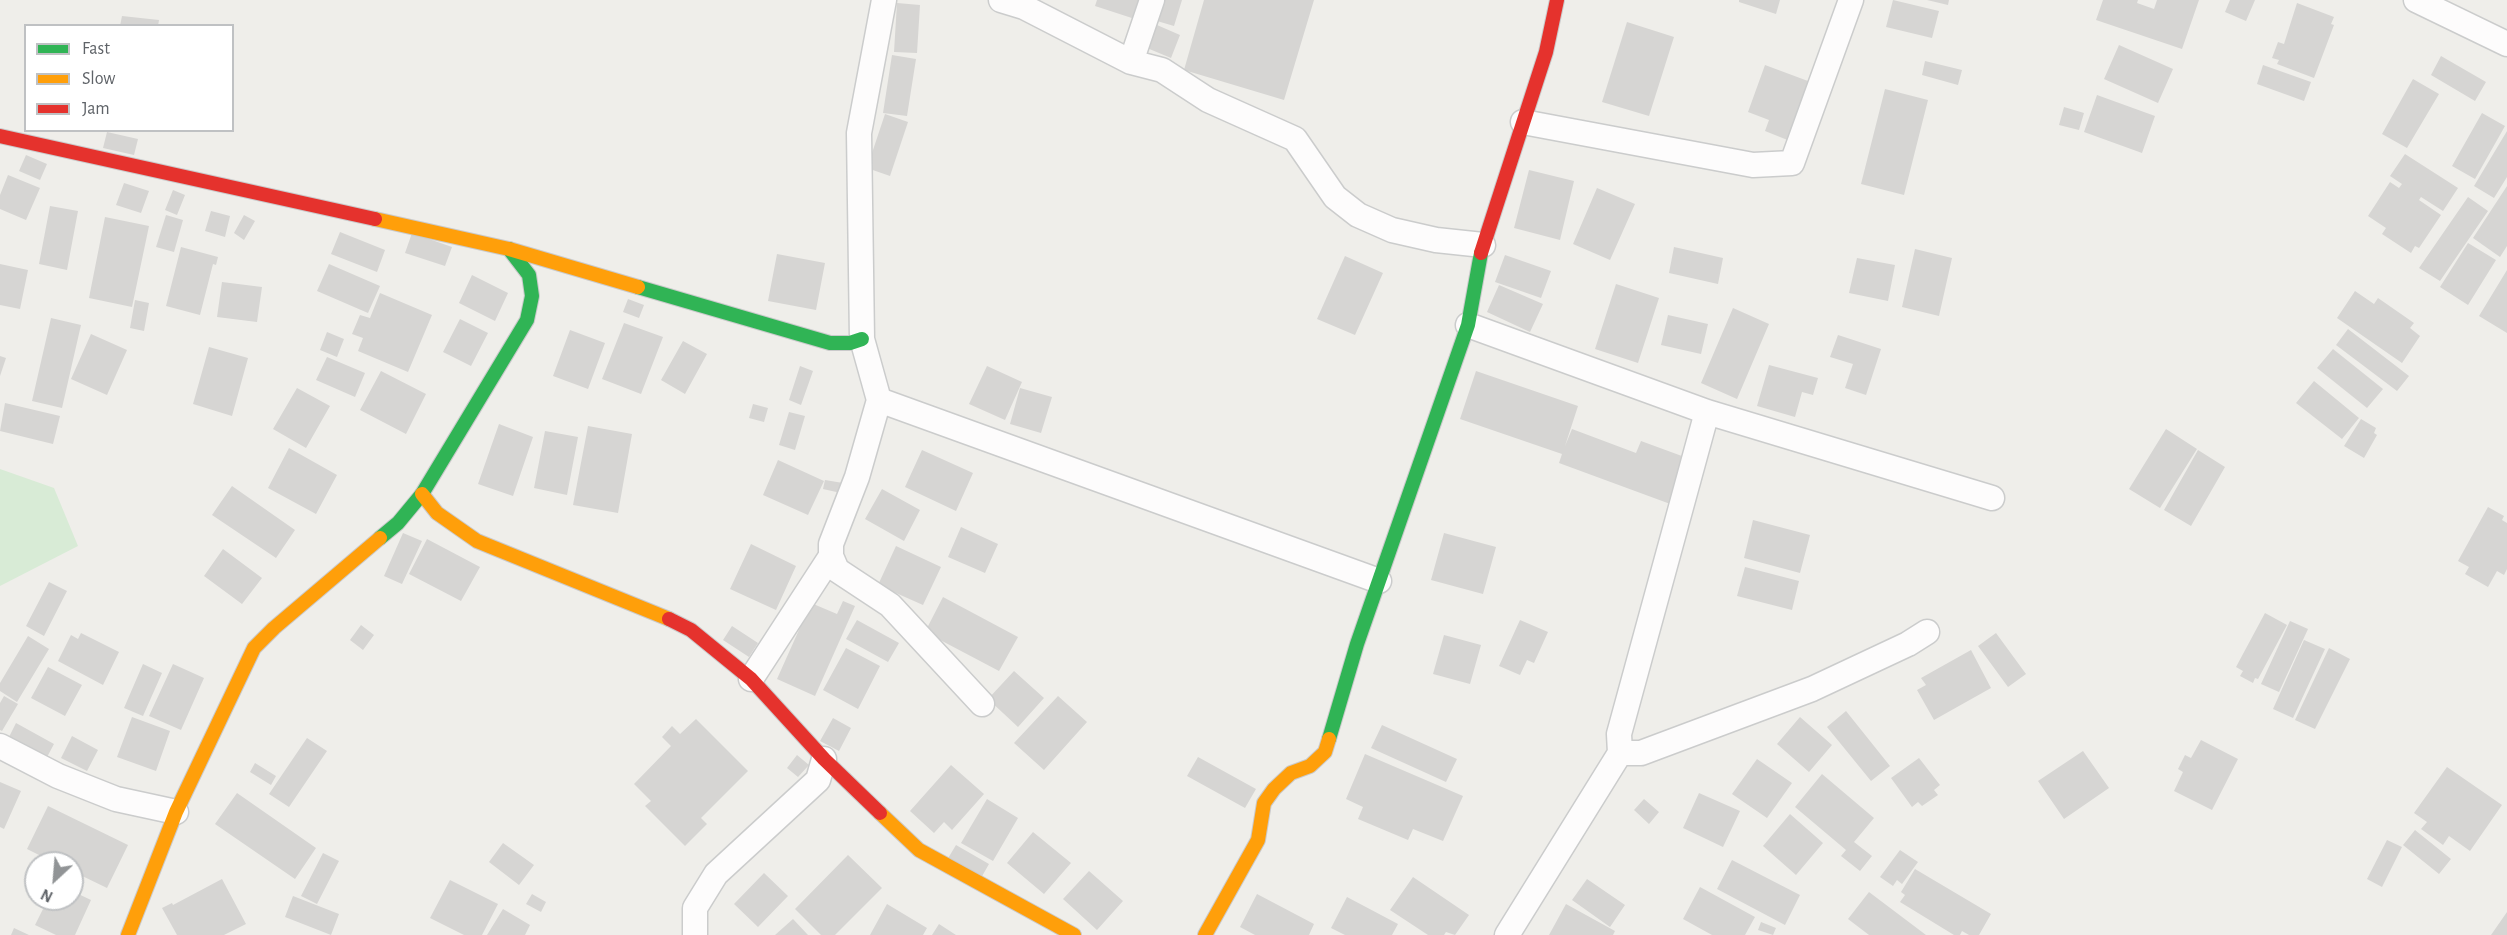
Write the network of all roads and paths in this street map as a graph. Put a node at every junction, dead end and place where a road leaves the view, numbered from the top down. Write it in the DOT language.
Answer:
graph roads {
  1 [pos="884,0"];
  2 [pos="1001,0"];
  3 [pos="1152,0"];
  4 [pos="1557,0"];
  5 [pos="1851,0"];
  6 [pos="2416,0"];
  7 [pos="2507,44"];
  8 [pos="1131,62"];
  9 [pos="1523,122"];
  10 [pos="0,136"];
  11 [pos="1483,245"];
  12 [pos="509,249"];
  13 [pos="1468,325"];
  14 [pos="862,339"];
  15 [pos="879,400"];
  16 [pos="1707,412"];
  17 [pos="422,494"];
  18 [pos="1992,498"];
  19 [pos="831,556"];
  20 [pos="1379,581"];
  21 [pos="1927,632"];
  22 [pos="751,679"];
  23 [pos="982,704"];
  24 [pos="0,746"];
  25 [pos="1620,753"];
  26 [pos="824,759"];
  27 [pos="176,812"];
  28 [pos="128,935"];
  29 [pos="695,935"];
  30 [pos="1074,935"];
  31 [pos="1204,935"];
  32 [pos="1507,935"];
  1 -- 14 [label="street"];
  2 -- 8 [label="street"];
  3 -- 8 [label="street"];
  4 -- 9 [label="street"];
  5 -- 9 [label="street"];
  6 -- 7 [label="street"];
  8 -- 11 [label="street"];
  9 -- 11 [label="street"];
  10 -- 12 [label="street"];
  11 -- 13 [label="street"];
  12 -- 14 [label="street"];
  12 -- 17 [label="street"];
  13 -- 16 [label="street"];
  13 -- 20 [label="street"];
  14 -- 15 [label="street"];
  15 -- 19 [label="street"];
  15 -- 20 [label="street"];
  16 -- 18 [label="street"];
  16 -- 25 [label="street"];
  17 -- 22 [label="street"];
  17 -- 27 [label="street"];
  19 -- 22 [label="street"];
  19 -- 23 [label="street"];
  20 -- 31 [label="street"];
  21 -- 25 [label="street"];
  22 -- 26 [label="street"];
  24 -- 27 [label="street"];
  25 -- 32 [label="street"];
  26 -- 29 [label="street"];
  26 -- 30 [label="street"];
  27 -- 28 [label="street"];
}
